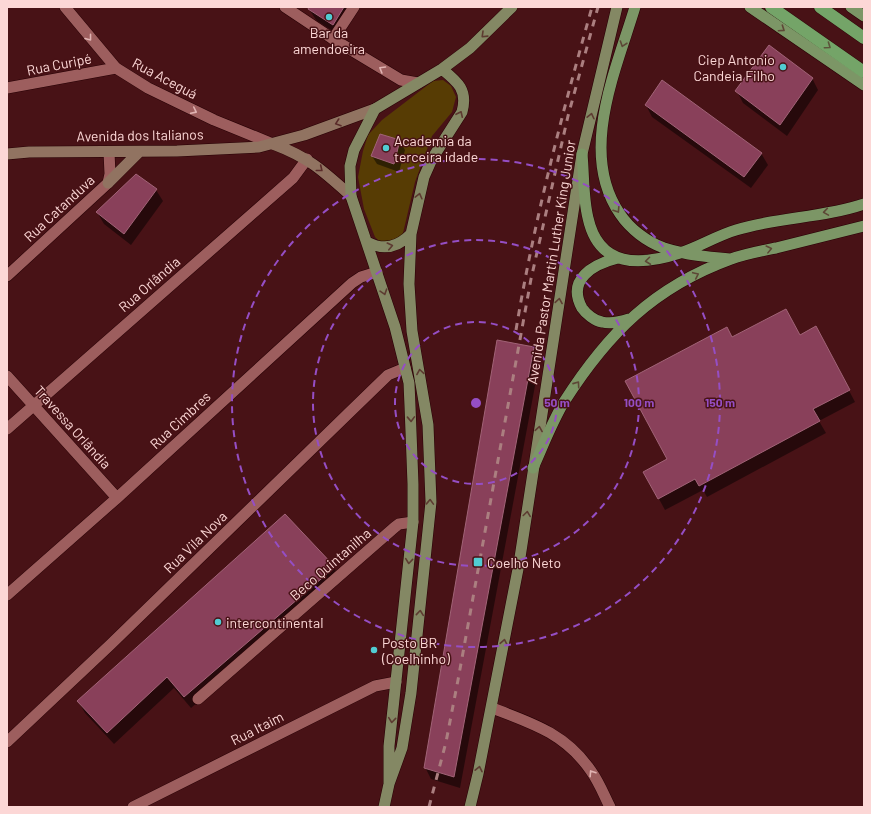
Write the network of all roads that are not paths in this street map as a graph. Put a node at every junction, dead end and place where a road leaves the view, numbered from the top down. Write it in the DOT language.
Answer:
graph roads {
  1 [pos="65,7"];
  2 [pos="285,7"];
  3 [pos="354,7"];
  4 [pos="512,7"];
  5 [pos="617,7"];
  6 [pos="635,7"];
  7 [pos="750,7"];
  8 [pos="771,7"];
  9 [pos="820,7"];
  10 [pos="851,7"];
  11 [pos="864,16"];
  12 [pos="864,38"];
  13 [pos="333,39"];
  14 [pos="116,68"];
  15 [pos="442,69"];
  16 [pos="864,72"];
  17 [pos="418,83"];
  18 [pos="864,86"];
  19 [pos="7,88"];
  20 [pos="375,109"];
  21 [pos="273,144"];
  22 [pos="109,152"];
  23 [pos="139,152"];
  24 [pos="7,154"];
  25 [pos="582,154"];
  26 [pos="307,159"];
  27 [pos="108,183"];
  28 [pos="351,196"];
  29 [pos="864,204"];
  30 [pos="864,226"];
  31 [pos="411,234"];
  32 [pos="367,242"];
  33 [pos="681,253"];
  34 [pos="618,258"];
  35 [pos="732,259"];
  36 [pos="377,272"];
  37 [pos="7,276"];
  38 [pos="629,319"];
  39 [pos="405,368"];
  40 [pos="7,376"];
  41 [pos="34,405"];
  42 [pos="7,429"];
  43 [pos="533,468"];
  44 [pos="117,498"];
  45 [pos="412,522"];
  46 [pos="7,595"];
  47 [pos="396,682"];
  48 [pos="198,699"];
  49 [pos="492,708"];
  50 [pos="7,742"];
  51 [pos="389,784"];
  52 [pos="133,807"];
  53 [pos="384,807"];
  54 [pos="470,807"];
  55 [pos="610,807"];
  1 -- 14 [label="street, Rua Aceguá, one-way"];
  2 -- 13 [label="street"];
  3 -- 13 [label="street"];
  4 -- 15 [label="main road, one-way"];
  25 -- 5 [label="main road, Avenida Pastor Martin Luther King Junior, one-way"];
  6 -- 33 [label="highway, one-way"];
  7 -- 18 [label="highway, one-way"];
  8 -- 16 [label="highway, one-way"];
  9 -- 12 [label="highway"];
  10 -- 11 [label="highway"];
  17 -- 13 [label="street, one-way"];
  14 -- 19 [label="street, Rua Curipé"];
  14 -- 21 [label="street, Rua Aceguá, one-way"];
  15 -- 17 [label="main road"];
  31 -- 15 [label="main road, one-way"];
  17 -- 20 [label="main road"];
  20 -- 21 [label="main road, Avenida dos Italianos, one-way"];
  20 -- 28 [label="main road"];
  21 -- 23 [label="main road, Avenida dos Italianos"];
  21 -- 26 [label="main road, Avenida dos Italianos"];
  22 -- 23 [label="main road, Avenida dos Italianos"];
  22 -- 24 [label="main road, Avenida dos Italianos"];
  22 -- 27 [label="street, Rua Catanduva"];
  23 -- 27 [label="main road"];
  25 -- 34 [label="highway"];
  43 -- 25 [label="main road, Avenida Pastor Martin Luther King Junior, one-way"];
  26 -- 28 [label="main road, Avenida dos Italianos, one-way"];
  26 -- 41 [label="street, Rua Orlândia"];
  27 -- 37 [label="street, Rua Catanduva"];
  28 -- 32 [label="main road"];
  29 -- 33 [label="highway, one-way"];
  35 -- 30 [label="highway, one-way"];
  32 -- 31 [label="main road, one-way"];
  51 -- 31 [label="main road, one-way"];
  32 -- 36 [label="main road"];
  33 -- 34 [label="highway, one-way"];
  33 -- 35 [label="highway"];
  34 -- 38 [label="highway"];
  38 -- 35 [label="highway, one-way"];
  36 -- 39 [label="main road, one-way"];
  36 -- 44 [label="street, Rua Cimbres"];
  43 -- 38 [label="highway, one-way"];
  39 -- 45 [label="main road, one-way"];
  39 -- 50 [label="street, Rua Vila Nova"];
  40 -- 41 [label="street, Travessa Orlândia"];
  41 -- 42 [label="street, Rua Orlândia"];
  41 -- 44 [label="street, Travessa Orlândia"];
  49 -- 43 [label="main road, Avenida Pastor Martin Luther King Junior, one-way"];
  44 -- 46 [label="street, Rua Cimbres"];
  45 -- 47 [label="main road, one-way"];
  45 -- 48 [label="street, Beco Quintanilha"];
  47 -- 51 [label="main road, one-way"];
  47 -- 52 [label="street, Rua Itaim"];
  54 -- 49 [label="main road, Avenida Pastor Martin Luther King Junior, one-way"];
  55 -- 49 [label="street, one-way"];
  51 -- 53 [label="main road"];
}
